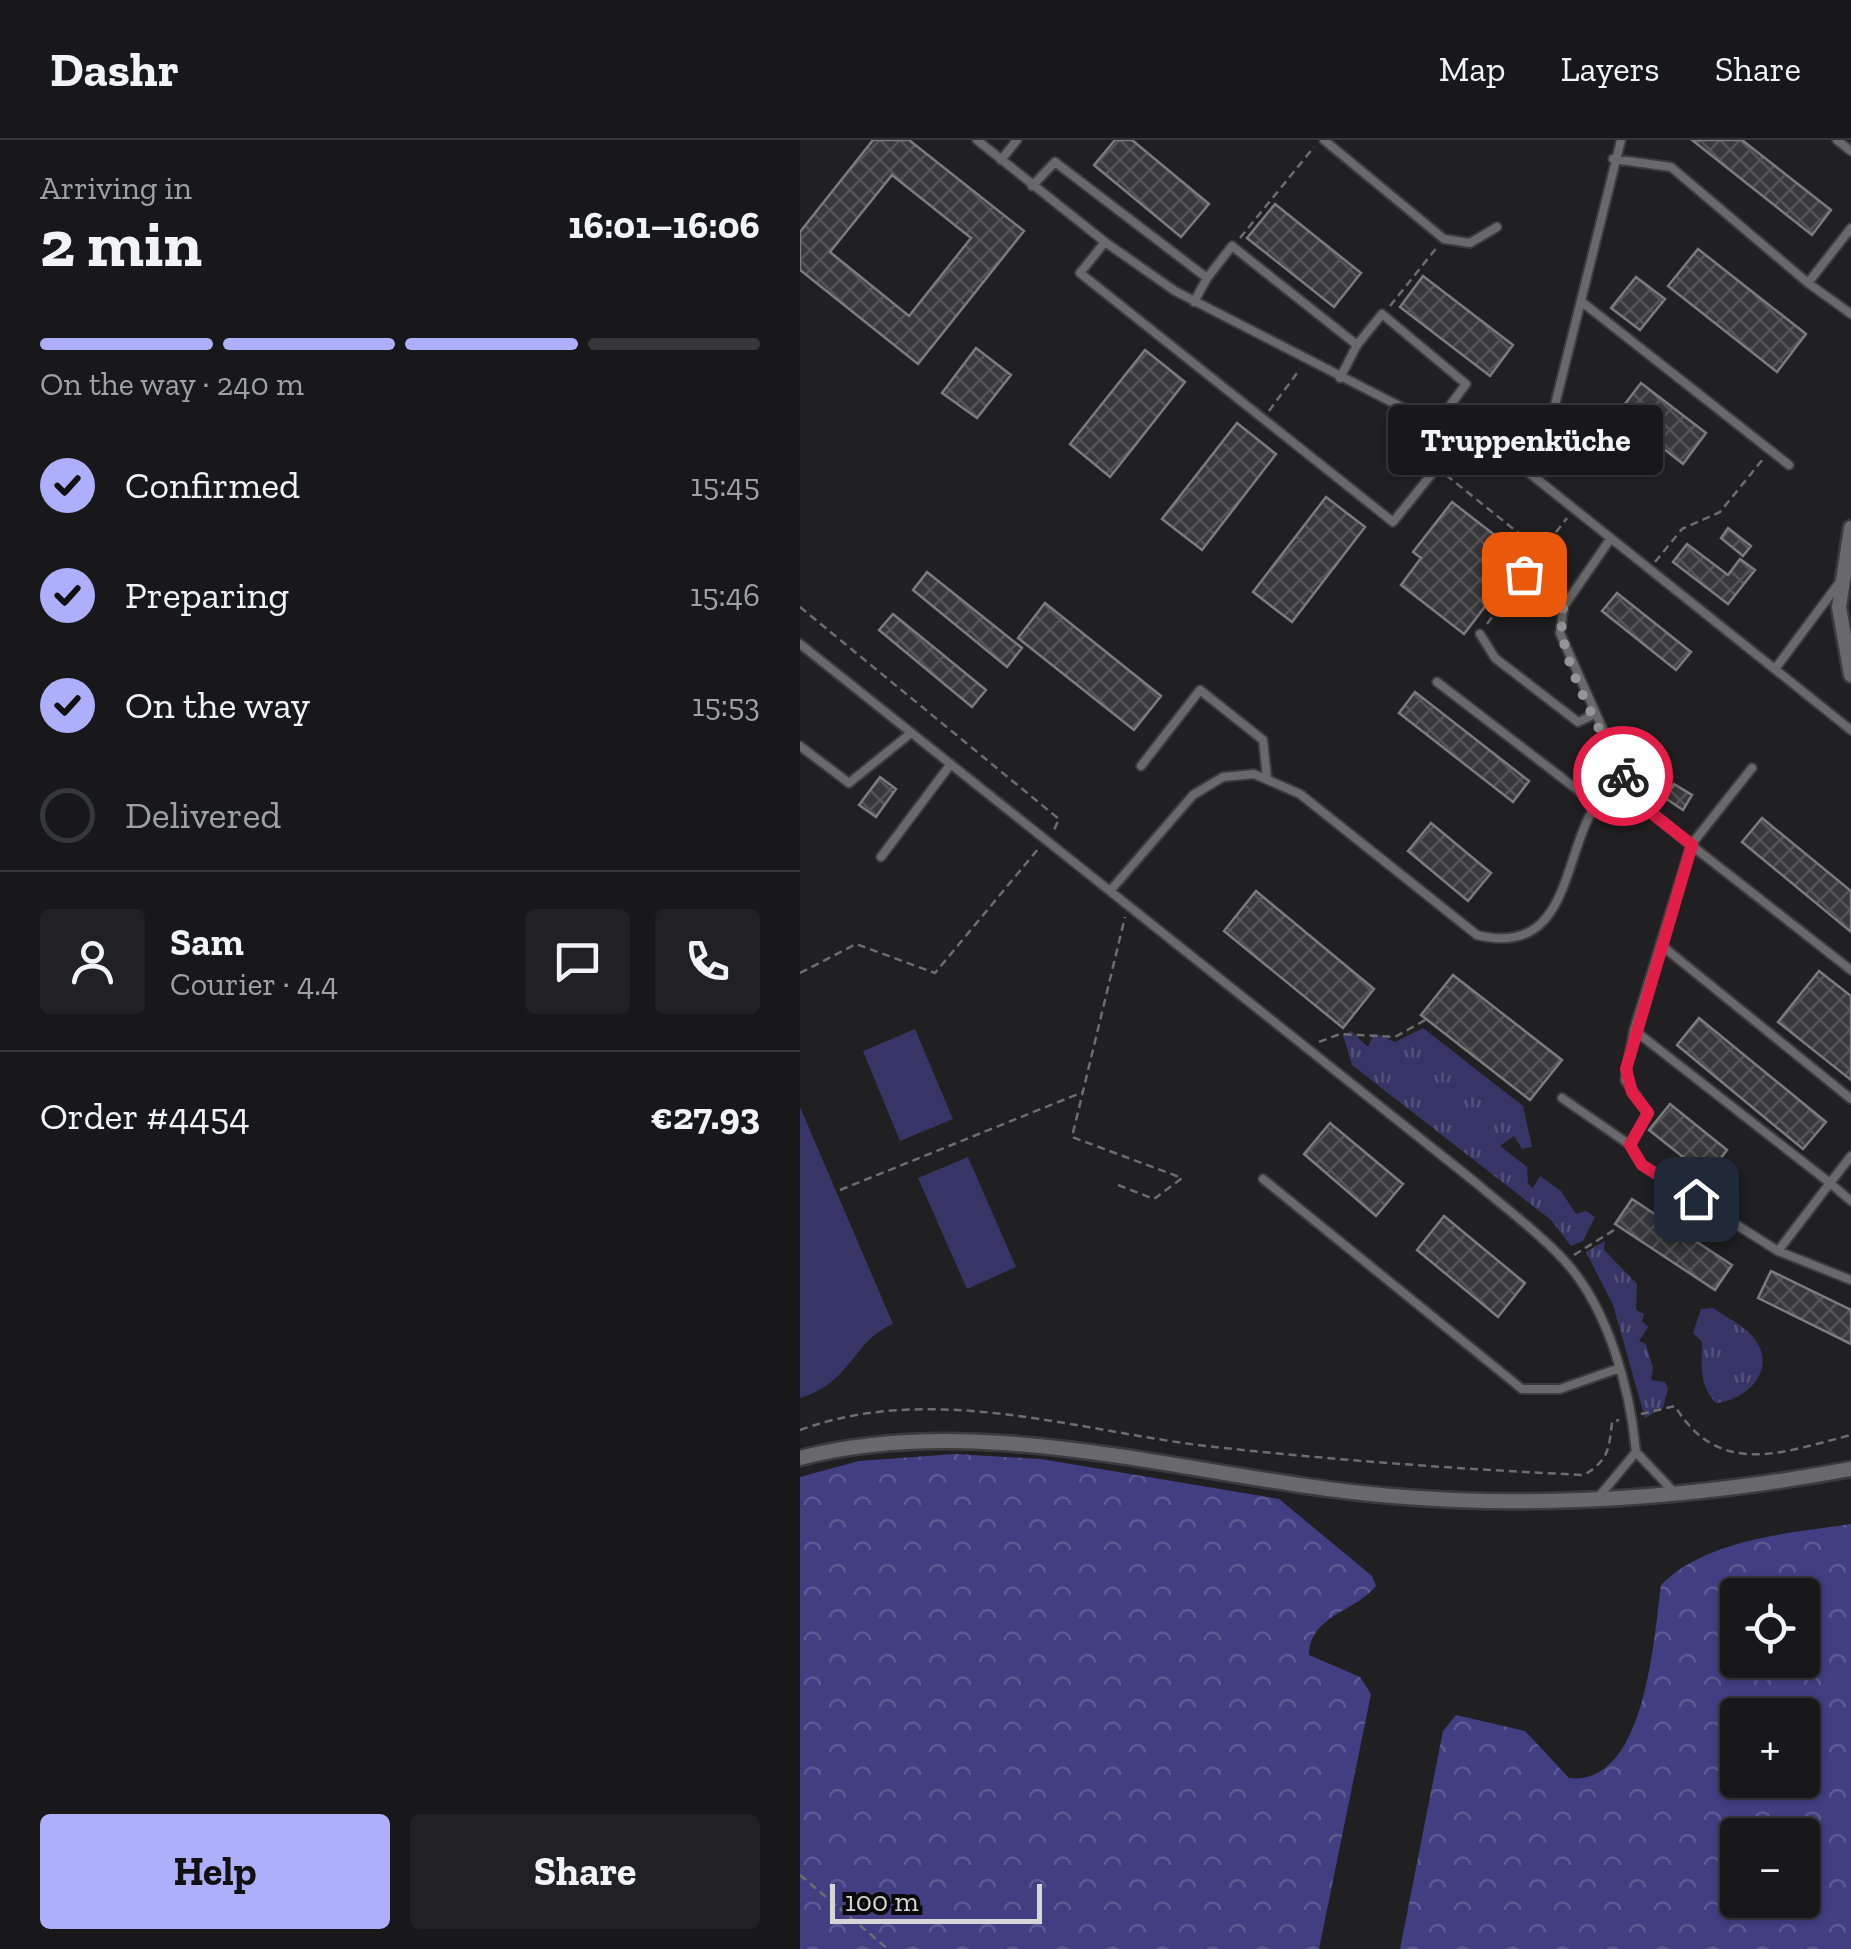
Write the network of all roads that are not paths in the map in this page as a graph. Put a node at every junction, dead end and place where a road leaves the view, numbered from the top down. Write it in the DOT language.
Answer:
graph roads {
  1 [pos="977,140"];
  2 [pos="1017,140"];
  3 [pos="1322,140"];
  4 [pos="1620,140"];
  5 [pos="1837,140"];
  6 [pos="1851,152"];
  7 [pos="1001,160"];
  8 [pos="1613,160"];
  9 [pos="1032,186"];
  10 [pos="1496,228"];
  11 [pos="1851,228"];
  12 [pos="1104,242"];
  13 [pos="1207,278"];
  14 [pos="1808,283"];
  15 [pos="1194,302"];
  16 [pos="1582,302"];
  17 [pos="1851,314"];
  18 [pos="1357,345"];
  19 [pos="1340,378"];
  20 [pos="1434,427"];
  21 [pos="1459,440"];
  22 [pos="1789,465"];
  23 [pos="1528,472"];
  24 [pos="1851,528"];
  25 [pos="1611,538"];
  26 [pos="1524,574"];
  27 [pos="1842,579"];
  28 [pos="1564,606"];
  29 [pos="1480,634"];
  30 [pos="800,644"];
  31 [pos="1775,670"];
  32 [pos="1851,675"];
  33 [pos="1437,682"];
  34 [pos="1594,714"];
  35 [pos="1851,730"];
  36 [pos="911,733"];
  37 [pos="800,746"];
  38 [pos="950,765"];
  39 [pos="1141,766"];
  40 [pos="1752,768"];
  41 [pos="1267,778"];
  42 [pos="1626,781"];
  43 [pos="1596,804"];
  44 [pos="1692,845"];
  45 [pos="881,857"];
  46 [pos="1110,891"];
  47 [pos="1661,945"];
  48 [pos="1851,970"];
  49 [pos="1634,1030"];
  50 [pos="1562,1098"];
  51 [pos="1851,1099"];
  52 [pos="1630,1145"];
  53 [pos="1851,1156"];
  54 [pos="1263,1179"];
  55 [pos="1830,1184"];
  56 [pos="1851,1201"];
  57 [pos="1778,1251"];
  58 [pos="1851,1280"];
  59 [pos="1618,1370"];
  60 [pos="1636,1452"];
  61 [pos="800,1458"];
  62 [pos="1851,1469"];
  63 [pos="1677,1495"];
  64 [pos="1597,1499"];
  1 -- 7 [label="lane"];
  2 -- 7 [label="lane"];
  3 -- 10 [label="lane"];
  4 -- 8 [label="lane"];
  5 -- 6 [label="lane"];
  7 -- 9 [label="lane"];
  8 -- 14 [label="lane"];
  8 -- 16 [label="lane"];
  9 -- 12 [label="lane"];
  9 -- 13 [label="lane"];
  11 -- 14 [label="lane"];
  12 -- 15 [label="lane"];
  12 -- 21 [label="lane"];
  13 -- 15 [label="lane"];
  13 -- 18 [label="lane"];
  14 -- 17 [label="lane"];
  15 -- 19 [label="lane"];
  16 -- 22 [label="lane"];
  16 -- 23 [label="lane"];
  18 -- 19 [label="lane"];
  18 -- 20 [label="lane"];
  19 -- 20 [label="lane"];
  20 -- 21 [label="lane"];
  21 -- 23 [label="lane"];
  23 -- 25 [label="lane"];
  24 -- 27 [label="street"];
  25 -- 28 [label="lane"];
  25 -- 31 [label="lane"];
  26 -- 28 [label="lane"];
  27 -- 31 [label="lane"];
  27 -- 32 [label="street"];
  28 -- 34 [label="lane"];
  29 -- 34 [label="lane"];
  30 -- 36 [label="lane"];
  31 -- 35 [label="lane"];
  33 -- 43 [label="lane"];
  34 -- 42 [label="lane"];
  36 -- 37 [label="lane"];
  36 -- 38 [label="lane"];
  38 -- 45 [label="lane"];
  38 -- 46 [label="lane"];
  39 -- 41 [label="lane"];
  40 -- 44 [label="lane"];
  41 -- 43 [label="lane"];
  41 -- 46 [label="lane"];
  42 -- 43 [label="lane"];
  42 -- 44 [label="lane"];
  44 -- 47 [label="lane"];
  44 -- 48 [label="lane"];
  46 -- 59 [label="lane"];
  47 -- 49 [label="lane"];
  47 -- 51 [label="lane"];
  49 -- 52 [label="lane"];
  49 -- 55 [label="lane"];
  50 -- 52 [label="lane"];
  52 -- 57 [label="lane"];
  53 -- 55 [label="lane"];
  54 -- 59 [label="lane"];
  55 -- 56 [label="lane"];
  55 -- 57 [label="lane"];
  57 -- 58 [label="lane"];
  59 -- 60 [label="lane"];
  60 -- 63 [label="lane"];
  60 -- 64 [label="lane"];
  61 -- 64 [label="street"];
  62 -- 63 [label="street"];
  63 -- 64 [label="street"];
}
